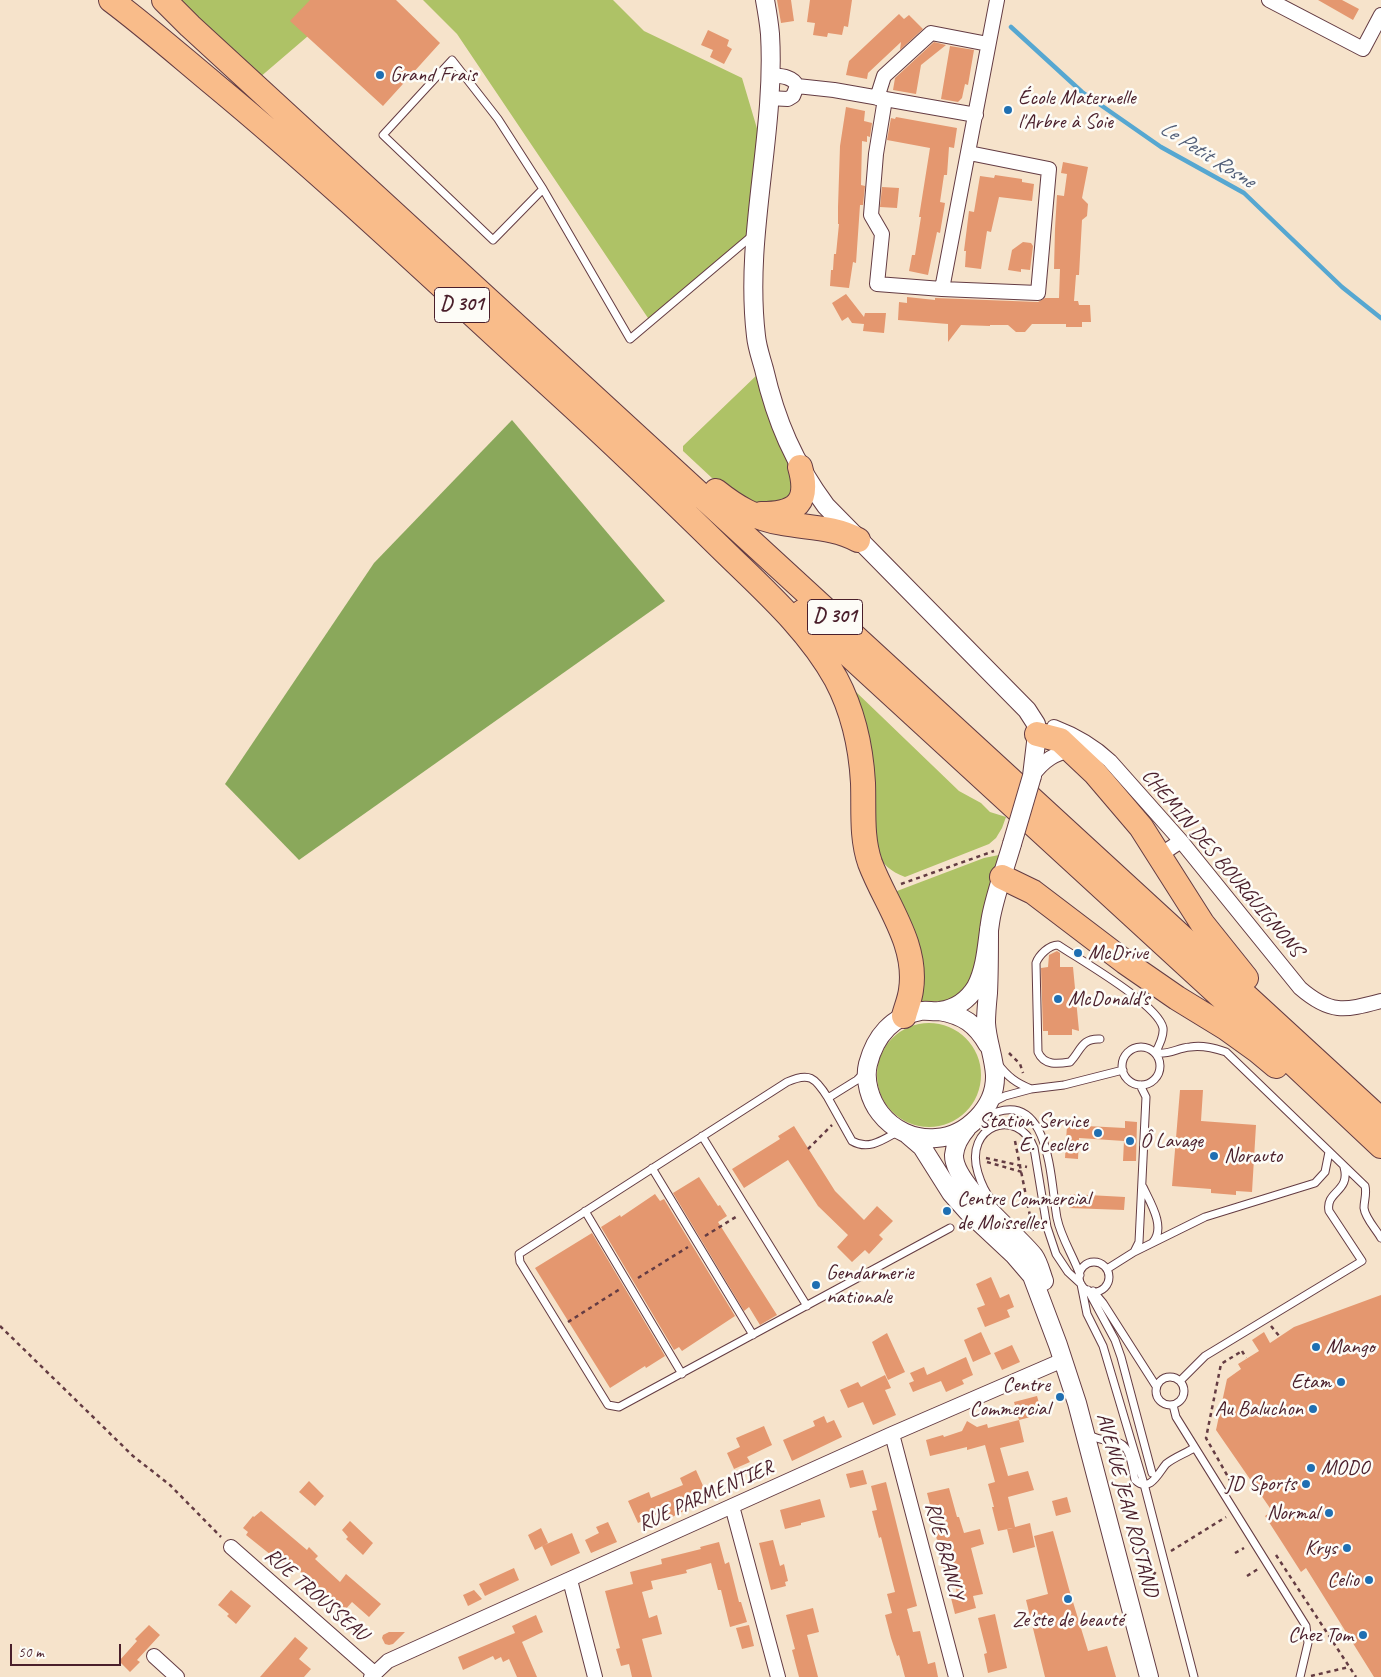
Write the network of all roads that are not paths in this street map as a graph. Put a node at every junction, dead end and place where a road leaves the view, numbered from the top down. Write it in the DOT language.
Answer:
graph roads {
  1 [pos="111,0"];
  2 [pos="137,0"];
  3 [pos="164,0"];
  4 [pos="765,0"];
  5 [pos="1269,0"];
  6 [pos="996,2"];
  7 [pos="1381,15"];
  8 [pos="988,44"];
  9 [pos="769,85"];
  10 [pos="797,86"];
  11 [pos="881,98"];
  12 [pos="288,115"];
  13 [pos="976,115"];
  14 [pos="276,136"];
  15 [pos="968,153"];
  16 [pos="543,189"];
  17 [pos="756,232"];
  18 [pos="942,289"];
  19 [pos="800,467"];
  20 [pos="647,475"];
  21 [pos="745,511"];
  22 [pos="858,540"];
  23 [pos="1036,729"];
  24 [pos="1097,749"];
  25 [pos="1072,750"];
  26 [pos="1032,776"];
  27 [pos="1182,841"];
  28 [pos="1160,855"];
  29 [pos="1002,877"];
  30 [pos="989,929"];
  31 [pos="1251,999"];
  32 [pos="1381,1001"];
  33 [pos="939,1011"];
  34 [pos="904,1016"];
  35 [pos="1100,1039"];
  36 [pos="1155,1053"];
  37 [pos="992,1054"];
  38 [pos="867,1069"];
  39 [pos="1123,1070"];
  40 [pos="1140,1085"];
  41 [pos="1031,1089"];
  42 [pos="828,1098"];
  43 [pos="986,1105"];
  44 [pos="1381,1120"];
  45 [pos="968,1127"];
  46 [pos="904,1132"];
  47 [pos="702,1136"];
  48 [pos="1381,1146"];
  49 [pos="1329,1152"];
  50 [pos="1381,1163"];
  51 [pos="1343,1164"];
  52 [pos="652,1168"];
  53 [pos="1143,1187"];
  54 [pos="585,1211"];
  55 [pos="950,1228"];
  56 [pos="1381,1238"];
  57 [pos="1151,1244"];
  58 [pos="1134,1252"];
  59 [pos="1035,1257"];
  60 [pos="1107,1269"];
  61 [pos="1080,1275"];
  62 [pos="1082,1284"];
  63 [pos="1090,1290"];
  64 [pos="807,1306"];
  65 [pos="753,1335"];
  66 [pos="1061,1352"];
  67 [pos="682,1374"];
  68 [pos="1180,1380"];
  69 [pos="1156,1386"];
  70 [pos="1173,1405"];
  71 [pos="1084,1432"];
  72 [pos="892,1434"];
  73 [pos="1194,1448"];
  74 [pos="1152,1473"];
  75 [pos="1144,1484"];
  76 [pos="732,1506"];
  77 [pos="231,1547"];
  78 [pos="570,1580"];
  79 [pos="154,1656"];
  80 [pos="372,1675"];
  81 [pos="1300,1676"];
  82 [pos="177,1677"];
  83 [pos="595,1677"];
  84 [pos="778,1677"];
  85 [pos="956,1677"];
  86 [pos="1149,1677"];
  87 [pos="1194,1677"];
  1 -- 14 [label="highway"];
  2 -- 14 [label="highway, D 301"];
  3 -- 12 [label="highway, D 301"];
  4 -- 9 [label="street"];
  5 -- 7 [label="street"];
  6 -- 8 [label="street"];
  8 -- 11 [label="street"];
  8 -- 13 [label="street"];
  9 -- 10 [label="street"];
  9 -- 10 [label="street"];
  9 -- 17 [label="street"];
  10 -- 11 [label="street"];
  11 -- 13 [label="street"];
  11 -- 18 [label="street"];
  12 -- 21 [label="highway"];
  12 -- 31 [label="highway, D 301"];
  13 -- 15 [label="street"];
  14 -- 20 [label="highway, D 301"];
  15 -- 18 [label="street"];
  15 -- 18 [label="street"];
  16 -- 16 [label="lane"];
  16 -- 17 [label="lane"];
  17 -- 19 [label="street"];
  19 -- 21 [label="highway"];
  19 -- 22 [label="street"];
  20 -- 34 [label="highway"];
  20 -- 48 [label="highway, D 301"];
  21 -- 22 [label="highway"];
  22 -- 23 [label="street"];
  23 -- 24 [label="street, CHEMIN DES BOURGUIGNONS"];
  23 -- 25 [label="highway"];
  23 -- 26 [label="street"];
  24 -- 25 [label="street"];
  24 -- 27 [label="street, CHEMIN DES BOURGUIGNONS"];
  25 -- 26 [label="street"];
  25 -- 28 [label="highway"];
  26 -- 29 [label="street, bridge"];
  27 -- 28 [label="street"];
  27 -- 32 [label="street, CHEMIN DES BOURGUIGNONS"];
  28 -- 31 [label="highway"];
  29 -- 30 [label="street"];
  29 -- 50 [label="highway"];
  30 -- 33 [label="street"];
  30 -- 37 [label="street"];
  31 -- 44 [label="highway, D 301"];
  33 -- 34 [label="street"];
  33 -- 37 [label="street"];
  34 -- 38 [label="street"];
  35 -- 36 [label="lane"];
  36 -- 39 [label="lane"];
  36 -- 40 [label="lane"];
  36 -- 49 [label="lane"];
  37 -- 41 [label="lane"];
  37 -- 43 [label="street"];
  38 -- 42 [label="lane"];
  38 -- 46 [label="street"];
  39 -- 40 [label="lane"];
  39 -- 41 [label="lane"];
  40 -- 53 [label="lane"];
  41 -- 43 [label="lane"];
  42 -- 46 [label="lane"];
  42 -- 47 [label="lane"];
  43 -- 45 [label="street"];
  45 -- 46 [label="street"];
  45 -- 59 [label="street, AVENUE JEAN ROSTAND"];
  45 -- 61 [label="lane"];
  46 -- 66 [label="street, AVENUE JEAN ROSTAND"];
  47 -- 52 [label="lane"];
  47 -- 64 [label="lane"];
  49 -- 51 [label="lane"];
  49 -- 57 [label="lane"];
  51 -- 56 [label="lane"];
  51 -- 68 [label="lane"];
  52 -- 54 [label="lane"];
  52 -- 65 [label="lane"];
  53 -- 57 [label="lane"];
  53 -- 58 [label="lane"];
  54 -- 67 [label="lane"];
  54 -- 67 [label="lane"];
  55 -- 64 [label="lane"];
  57 -- 58 [label="lane"];
  58 -- 60 [label="lane"];
  59 -- 62 [label="lane"];
  59 -- 66 [label="street, AVENUE JEAN ROSTAND"];
  60 -- 61 [label="lane"];
  60 -- 63 [label="lane"];
  61 -- 62 [label="lane"];
  62 -- 63 [label="lane"];
  62 -- 75 [label="lane"];
  63 -- 69 [label="lane"];
  63 -- 74 [label="lane"];
  64 -- 65 [label="lane"];
  65 -- 67 [label="lane"];
  66 -- 71 [label="street, AVENUE JEAN ROSTAND"];
  66 -- 72 [label="street, RUE PARMENTIER"];
  68 -- 69 [label="lane"];
  68 -- 70 [label="lane"];
  69 -- 70 [label="lane"];
  70 -- 73 [label="lane"];
  71 -- 75 [label="lane"];
  71 -- 86 [label="street, AVENUE JEAN ROSTAND"];
  72 -- 76 [label="street, RUE PARMENTIER"];
  72 -- 85 [label="street, RUE BRANLY"];
  73 -- 75 [label="lane"];
  73 -- 81 [label="lane"];
  75 -- 87 [label="lane"];
  76 -- 78 [label="street, RUE PARMENTIER"];
  76 -- 84 [label="street"];
  77 -- 80 [label="street, RUE TROUSSEAU"];
  78 -- 80 [label="street, RUE PARMENTIER"];
  78 -- 83 [label="street"];
  79 -- 82 [label="street"];
}
